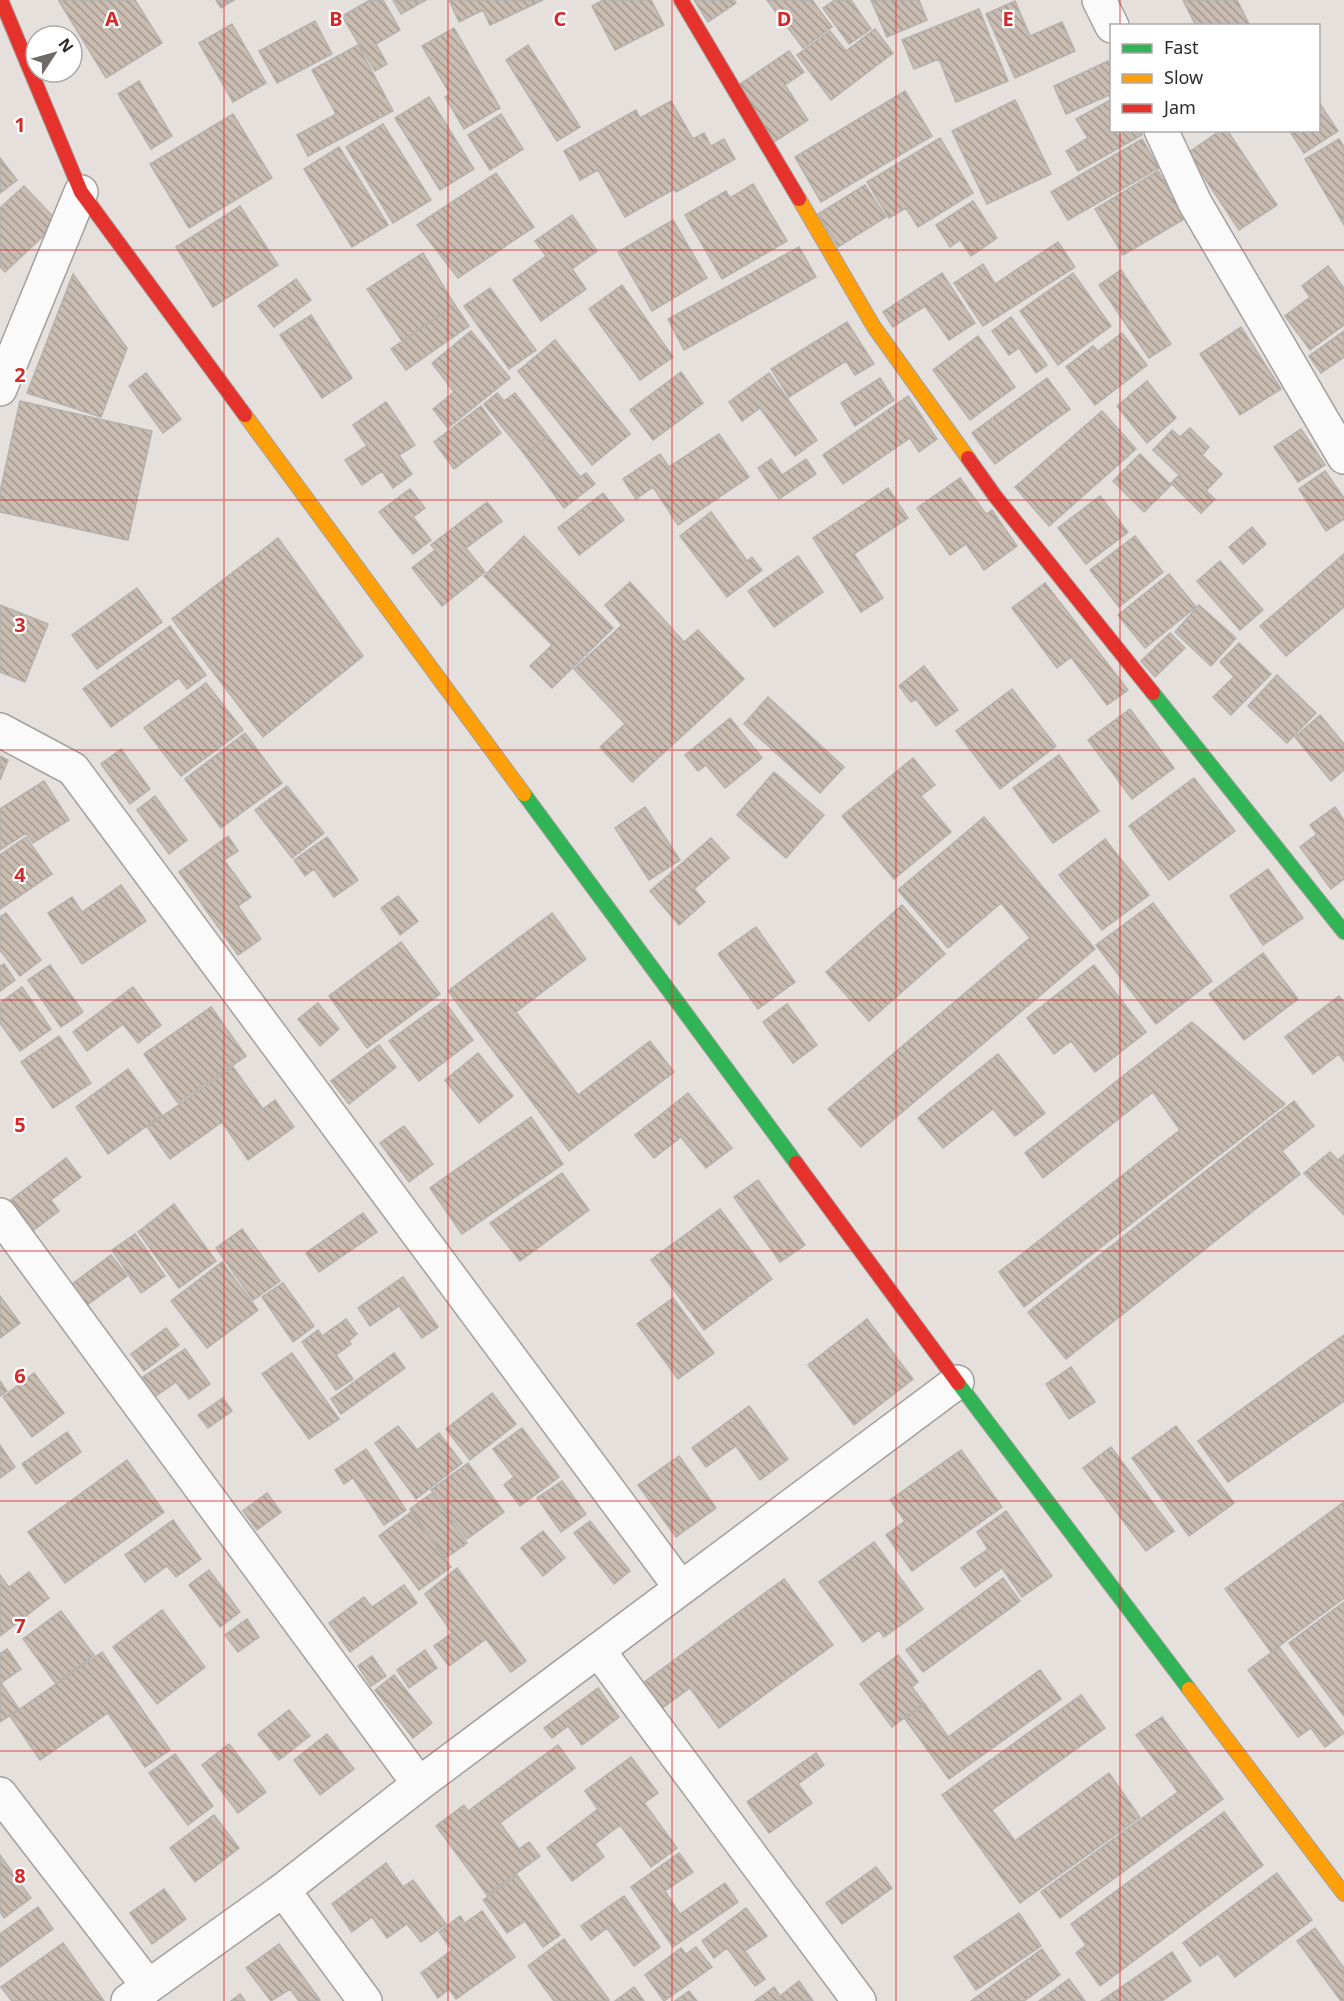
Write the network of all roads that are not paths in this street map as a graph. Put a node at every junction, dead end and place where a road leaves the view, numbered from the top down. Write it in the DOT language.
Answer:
graph roads {
  1 [pos="1,0"];
  2 [pos="681,0"];
  3 [pos="1099,0"];
  4 [pos="1111,24"];
  5 [pos="1162,132"];
  6 [pos="81,192"];
  7 [pos="0,389"];
  8 [pos="1344,457"];
  9 [pos="0,730"];
  10 [pos="1344,932"];
  11 [pos="0,1215"];
  12 [pos="957,1382"];
  13 [pos="681,1588"];
  14 [pos="598,1650"];
  15 [pos="419,1784"];
  16 [pos="0,1794"];
  17 [pos="283,1890"];
  18 [pos="1344,1894"];
  19 [pos="138,1994"];
  20 [pos="365,2001"];
  21 [pos="859,2001"];
  1 -- 6 [label="street"];
  2 -- 10 [label="street"];
  3 -- 4 [label="street"];
  5 -- 8 [label="street"];
  6 -- 7 [label="street"];
  6 -- 12 [label="street"];
  9 -- 13 [label="street"];
  11 -- 15 [label="street"];
  12 -- 13 [label="street"];
  12 -- 18 [label="street"];
  13 -- 14 [label="street"];
  14 -- 15 [label="street"];
  14 -- 21 [label="street"];
  15 -- 17 [label="street"];
  16 -- 19 [label="street"];
  17 -- 19 [label="street"];
  17 -- 20 [label="street"];
}
